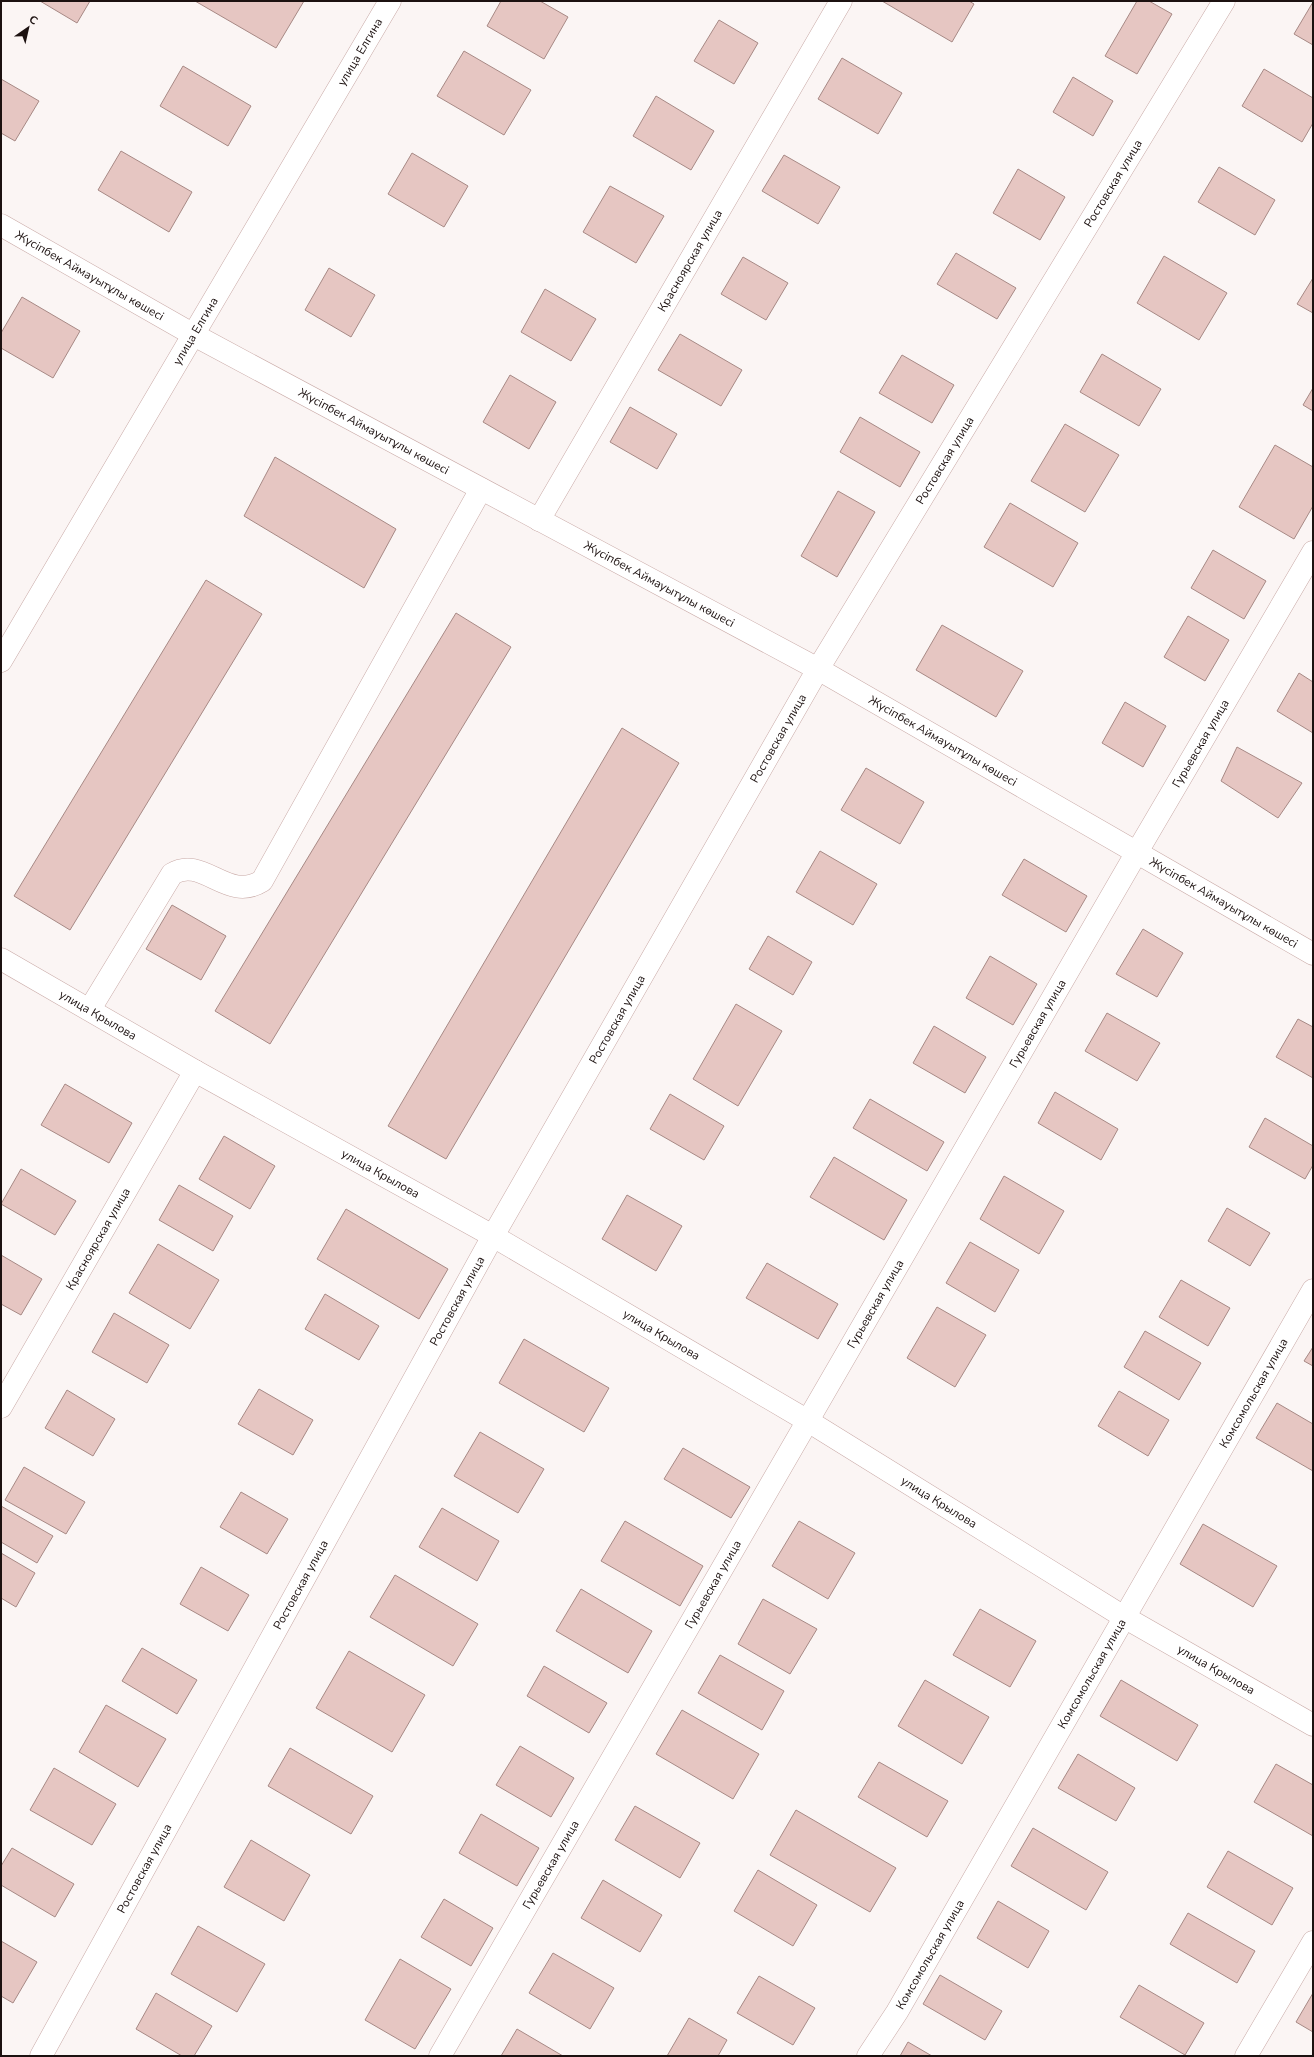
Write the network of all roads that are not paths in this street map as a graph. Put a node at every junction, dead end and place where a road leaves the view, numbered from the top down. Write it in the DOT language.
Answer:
graph roads {
  1 [pos="390,1"];
  2 [pos="841,1"];
  3 [pos="1224,1"];
  4 [pos="1,225"];
  5 [pos="194,334"];
  6 [pos="481,489"];
  7 [pos="539,520"];
  8 [pos="1313,552"];
  9 [pos="1,662"];
  10 [pos="818,669"];
  11 [pos="1137,852"];
  12 [pos="1313,954"];
  13 [pos="1,959"];
  14 [pos="90,1009"];
  15 [pos="196,1072"];
  16 [pos="492,1236"];
  17 [pos="1313,1290"];
  18 [pos="1,1407"];
  19 [pos="808,1421"];
  20 [pos="1124,1617"];
  21 [pos="1313,1725"];
  22 [pos="1313,1942"];
  23 [pos="41,2056"];
  24 [pos="440,2056"];
  25 [pos="868,2056"];
  26 [pos="1246,2056"];
  1 -- 5 [label="street, улица Елгина"];
  2 -- 7 [label="street, Красноярская улица"];
  3 -- 10 [label="street, Ростовская улица"];
  4 -- 5 [label="street, Жүсіпбек Аймауытұлы көшесі"];
  5 -- 6 [label="street, Жүсіпбек Аймауытұлы көшесі"];
  5 -- 9 [label="street, улица Елгина"];
  6 -- 7 [label="street, Жүсіпбек Аймауытұлы көшесі"];
  6 -- 14 [label="street"];
  7 -- 10 [label="street, Жүсіпбек Аймауытұлы көшесі"];
  8 -- 11 [label="street, Гурьевская улица"];
  10 -- 11 [label="street, Жүсіпбек Аймауытұлы көшесі"];
  10 -- 16 [label="street, Ростовская улица"];
  11 -- 12 [label="street, Жүсіпбек Аймауытұлы көшесі"];
  11 -- 19 [label="street, Гурьевская улица"];
  13 -- 14 [label="street, улица Крылова"];
  14 -- 15 [label="street, улица Крылова"];
  15 -- 16 [label="street, улица Крылова"];
  15 -- 18 [label="street, Красноярская улица"];
  16 -- 19 [label="street, улица Крылова"];
  16 -- 23 [label="street, Ростовская улица"];
  17 -- 20 [label="street, Комсомольская улица"];
  19 -- 20 [label="street, улица Крылова"];
  19 -- 24 [label="street, Гурьевская улица"];
  20 -- 21 [label="street, улица Крылова"];
  20 -- 25 [label="street, Комсомольская улица"];
  22 -- 26 [label="street"];
}
